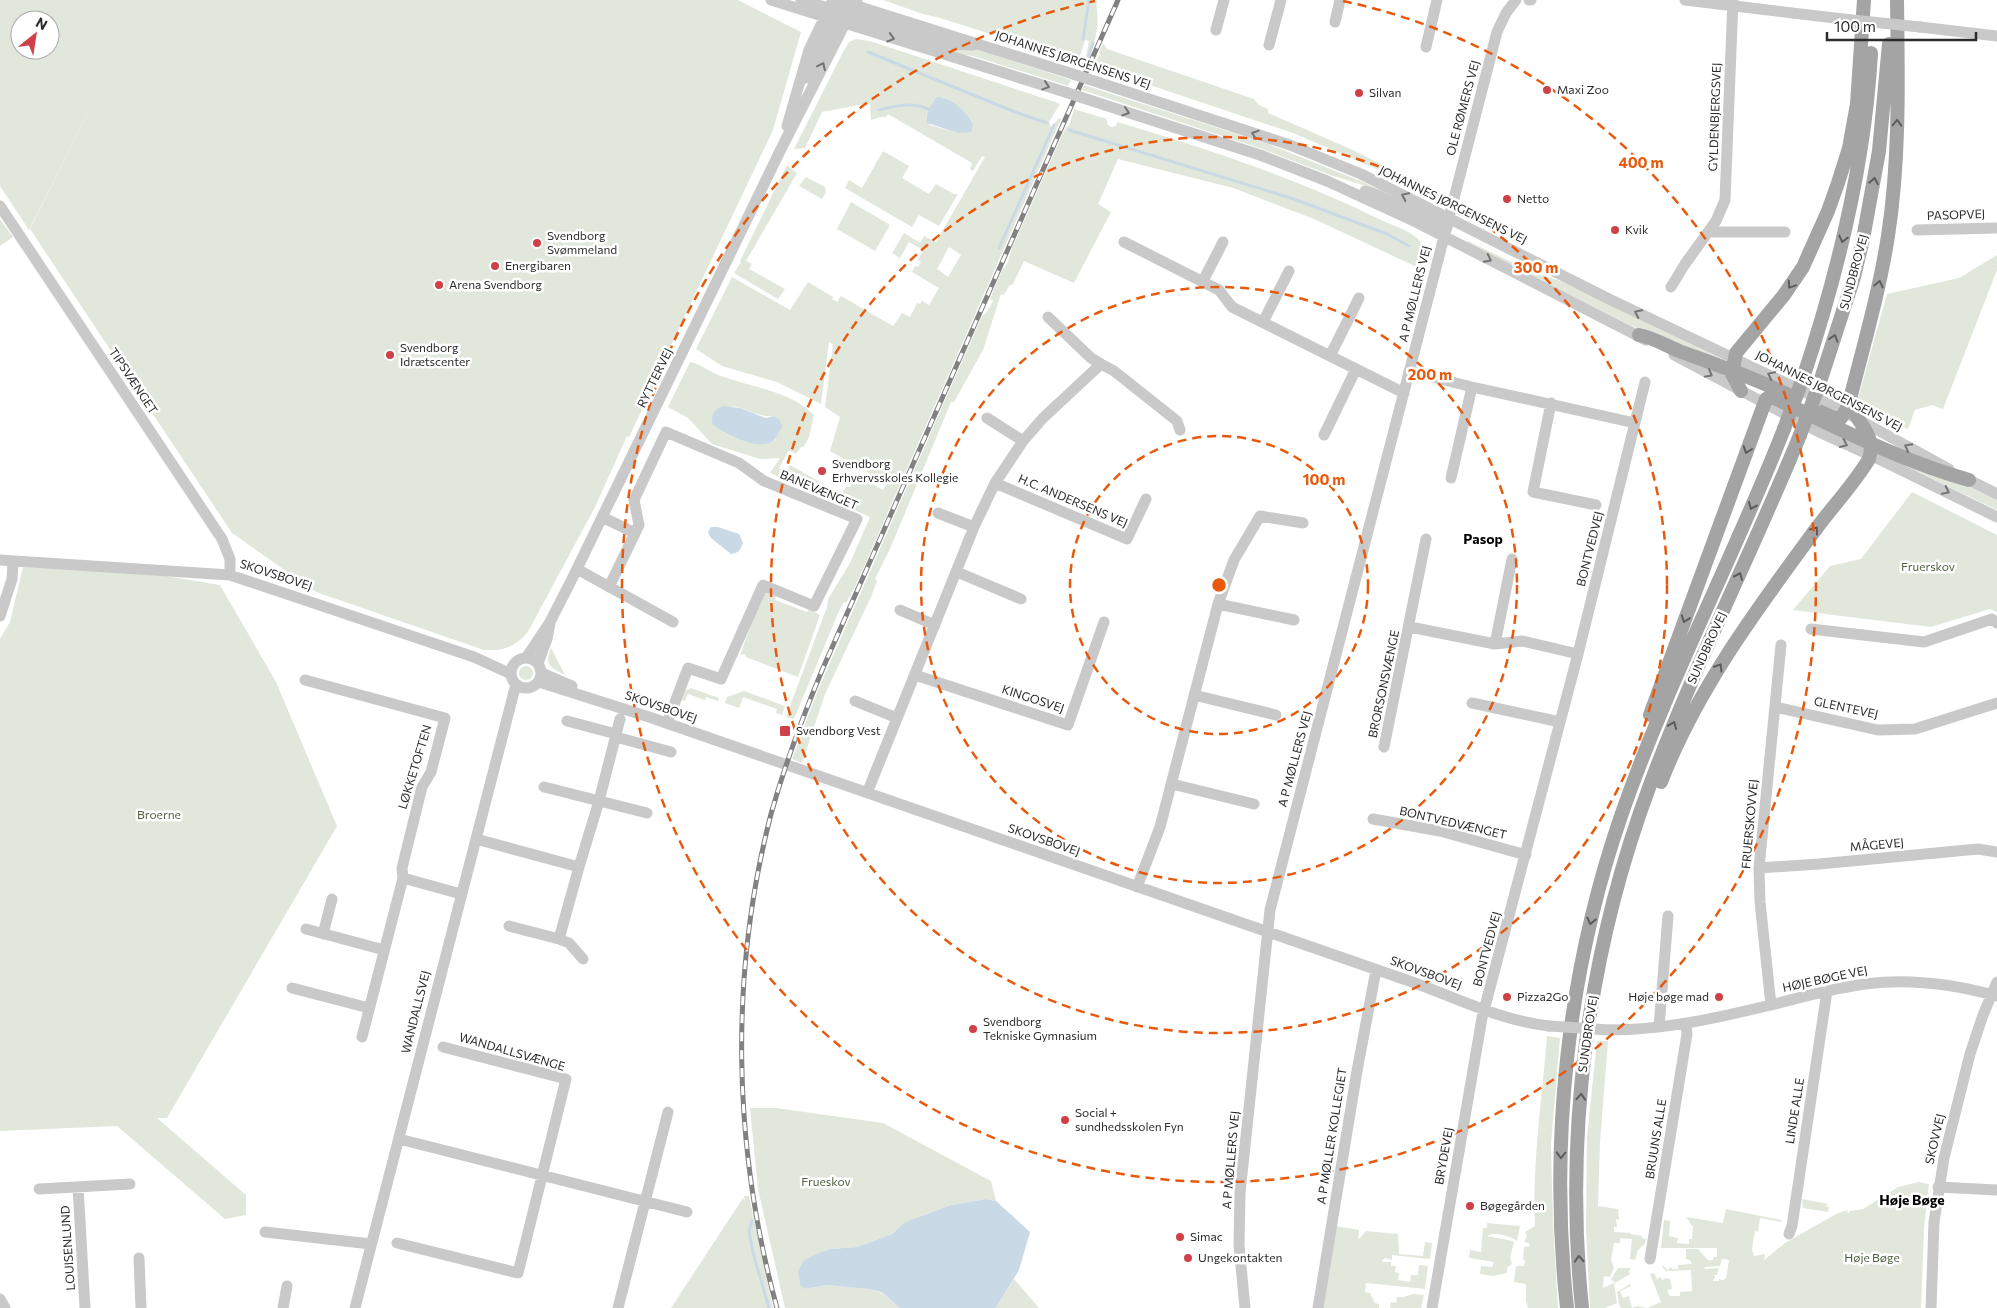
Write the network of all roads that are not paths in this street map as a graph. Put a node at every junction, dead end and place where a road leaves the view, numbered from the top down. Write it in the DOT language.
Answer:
graph roads {
  1 [pos="771,0"];
  2 [pos="801,0"];
  3 [pos="1224,0"];
  4 [pos="1282,0"];
  5 [pos="1340,0"];
  6 [pos="1437,0"];
  7 [pos="1516,0"];
  8 [pos="1685,0"];
  9 [pos="1864,0"];
  10 [pos="1872,0"];
  11 [pos="1890,0"];
  12 [pos="1897,0"];
  13 [pos="1733,3"];
  14 [pos="841,8"];
  15 [pos="1335,22"];
  16 [pos="1216,30"];
  17 [pos="1997,36"];
  18 [pos="1270,45"];
  19 [pos="1426,47"];
  20 [pos="783,145"];
  21 [pos="0,206"];
  22 [pos="1447,227"];
  23 [pos="1997,228"];
  24 [pos="1917,230"];
  25 [pos="1708,232"];
  26 [pos="1785,232"];
  27 [pos="1124,242"];
  28 [pos="1223,242"];
  29 [pos="1289,271"];
  30 [pos="1202,281"];
  31 [pos="1671,287"];
  32 [pos="1359,298"];
  33 [pos="1048,316"];
  34 [pos="1262,322"];
  35 [pos="1639,336"];
  36 [pos="1330,356"];
  37 [pos="1733,363"];
  38 [pos="1101,364"];
  39 [pos="1356,369"];
  40 [pos="1409,371"];
  41 [pos="1645,382"];
  42 [pos="1472,387"];
  43 [pos="1740,391"];
  44 [pos="1404,393"];
  45 [pos="1851,396"];
  46 [pos="1550,403"];
  47 [pos="1764,404"];
  48 [pos="1846,412"];
  49 [pos="986,418"];
  50 [pos="1859,421"];
  51 [pos="1635,423"];
  52 [pos="1180,430"];
  53 [pos="1324,434"];
  54 [pos="1023,441"];
  55 [pos="1870,450"];
  56 [pos="1451,478"];
  57 [pos="1969,480"];
  58 [pos="995,482"];
  59 [pos="1997,494"];
  60 [pos="1146,499"];
  61 [pos="1596,505"];
  62 [pos="938,513"];
  63 [pos="1997,516"];
  64 [pos="602,517"];
  65 [pos="1303,523"];
  66 [pos="974,528"];
  67 [pos="635,533"];
  68 [pos="1426,539"];
  69 [pos="1512,559"];
  70 [pos="0,560"];
  71 [pos="13,562"];
  72 [pos="577,569"];
  73 [pos="957,572"];
  74 [pos="230,575"];
  75 [pos="609,587"];
  76 [pos="1021,599"];
  77 [pos="1218,604"];
  78 [pos="900,610"];
  79 [pos="0,616"];
  80 [pos="1294,620"];
  81 [pos="550,622"];
  82 [pos="673,622"];
  83 [pos="1104,622"];
  84 [pos="1997,623"];
  85 [pos="935,625"];
  86 [pos="1410,627"];
  87 [pos="1810,629"];
  88 [pos="1494,644"];
  89 [pos="1782,646"];
  90 [pos="1578,654"];
  91 [pos="526,658"];
  92 [pos="540,673"];
  93 [pos="915,675"];
  94 [pos="517,678"];
  95 [pos="305,680"];
  96 [pos="1194,695"];
  97 [pos="855,701"];
  98 [pos="1472,703"];
  99 [pos="1997,703"];
  100 [pos="1775,707"];
  101 [pos="1276,714"];
  102 [pos="897,718"];
  103 [pos="620,719"];
  104 [pos="568,721"];
  105 [pos="1560,722"];
  106 [pos="667,723"];
  107 [pos="616,735"];
  108 [pos="1384,747"];
  109 [pos="671,752"];
  110 [pos="1172,784"];
  111 [pos="544,788"];
  112 [pos="867,793"];
  113 [pos="599,801"];
  114 [pos="1254,804"];
  115 [pos="647,812"];
  116 [pos="1373,818"];
  117 [pos="476,839"];
  118 [pos="1997,852"];
  119 [pos="1526,855"];
  120 [pos="579,867"];
  121 [pos="1759,868"];
  122 [pos="1603,873"];
  123 [pos="403,878"];
  124 [pos="1137,887"];
  125 [pos="461,894"];
  126 [pos="332,899"];
  127 [pos="1668,916"];
  128 [pos="509,926"];
  129 [pos="306,929"];
  130 [pos="1267,932"];
  131 [pos="323,934"];
  132 [pos="559,939"];
  133 [pos="384,950"];
  134 [pos="583,959"];
  135 [pos="1376,970"];
  136 [pos="1997,982"];
  137 [pos="292,988"];
  138 [pos="1826,991"];
  139 [pos="1994,995"];
  140 [pos="1771,1005"];
  141 [pos="1592,1007"];
  142 [pos="369,1008"];
  143 [pos="1485,1009"];
  144 [pos="1686,1023"];
  145 [pos="1659,1027"];
  146 [pos="362,1037"];
  147 [pos="444,1047"];
  148 [pos="668,1112"];
  149 [pos="398,1139"];
  150 [pos="542,1176"];
  151 [pos="130,1184"];
  152 [pos="78,1187"];
  153 [pos="1938,1187"];
  154 [pos="39,1189"];
  155 [pos="1997,1190"];
  156 [pos="646,1202"];
  157 [pos="687,1212"];
  158 [pos="265,1232"];
  159 [pos="1789,1234"];
  160 [pos="397,1243"];
  161 [pos="371,1244"];
  162 [pos="139,1258"];
  163 [pos="1650,1259"];
  164 [pos="286,1286"];
  165 [pos="0,1299"];
  166 [pos="5,1308"];
  167 [pos="86,1308"];
  168 [pos="141,1308"];
  169 [pos="283,1308"];
  170 [pos="355,1308"];
  171 [pos="618,1308"];
  172 [pos="1245,1308"];
  173 [pos="1318,1308"];
  174 [pos="1432,1308"];
  175 [pos="1567,1308"];
  176 [pos="1582,1308"];
  177 [pos="1931,1308"];
  1 -- 14 [label="street, JOHANNES JØRGENSENS VEJ"];
  2 -- 14 [label="street"];
  3 -- 16 [label="street"];
  4 -- 18 [label="street"];
  5 -- 15 [label="street"];
  6 -- 19 [label="street"];
  7 -- 22 [label="street, OLE RØMERS VEJ"];
  8 -- 13 [label="street"];
  9 -- 37 [label="main road, one-way"];
  10 -- 122 [label="main road, SUNDBROVEJ, one-way, bridge"];
  141 -- 11 [label="main road, SUNDBROVEJ, one-way, bridge"];
  45 -- 12 [label="main road, one-way"];
  13 -- 17 [label="street, bridge"];
  13 -- 25 [label="street, GYLDENBJERGSVEJ"];
  20 -- 14 [label="street, RYTTERVEJ, one-way"];
  14 -- 20 [label="street, RYTTERVEJ"];
  14 -- 22 [label="street, JOHANNES JØRGENSENS VEJ, one-way, bridge"];
  22 -- 14 [label="street, JOHANNES JØRGENSENS VEJ, one-way, bridge"];
  20 -- 64 [label="street, RYTTERVEJ"];
  21 -- 74 [label="street, TIPSVÆNGET"];
  22 -- 35 [label="street, JOHANNES JØRGENSENS VEJ, one-way"];
  37 -- 22 [label="street, JOHANNES JØRGENSENS VEJ, one-way"];
  22 -- 40 [label="street, A P MØLLERS VEJ"];
  23 -- 24 [label="street, PASOPVEJ"];
  25 -- 26 [label="street"];
  25 -- 31 [label="street, GYLDENBJERGSVEJ"];
  27 -- 30 [label="street"];
  28 -- 30 [label="street"];
  29 -- 34 [label="street"];
  30 -- 34 [label="street"];
  32 -- 36 [label="street"];
  33 -- 38 [label="street"];
  34 -- 36 [label="street"];
  35 -- 37 [label="main road"];
  35 -- 43 [label="street, JOHANNES JØRGENSENS VEJ, one-way"];
  36 -- 39 [label="street"];
  37 -- 43 [label="main road"];
  37 -- 48 [label="main road"];
  38 -- 52 [label="street"];
  38 -- 54 [label="street, H.C. ANDERSENS VEJ"];
  39 -- 44 [label="street"];
  39 -- 53 [label="street"];
  40 -- 42 [label="street"];
  40 -- 44 [label="street, A P MØLLERS VEJ"];
  41 -- 51 [label="street, BONTVEDVEJ"];
  42 -- 46 [label="street"];
  42 -- 56 [label="street"];
  43 -- 47 [label="street, JOHANNES JØRGENSENS VEJ"];
  44 -- 130 [label="street, A P MØLLERS VEJ"];
  45 -- 48 [label="main road"];
  45 -- 50 [label="main road"];
  46 -- 51 [label="street"];
  46 -- 61 [label="street"];
  47 -- 55 [label="main road"];
  47 -- 122 [label="main road, one-way"];
  48 -- 50 [label="street, JOHANNES JØRGENSENS VEJ"];
  49 -- 54 [label="street"];
  50 -- 55 [label="main road"];
  57 -- 50 [label="street, JOHANNES JØRGENSENS VEJ, one-way"];
  51 -- 90 [label="street, BONTVEDVEJ"];
  54 -- 58 [label="street, H.C. ANDERSENS VEJ"];
  55 -- 57 [label="main road"];
  55 -- 63 [label="street, one-way"];
  141 -- 55 [label="main road, one-way"];
  57 -- 59 [label="street, JOHANNES JØRGENSENS VEJ"];
  58 -- 60 [label="street, H.C. ANDERSENS VEJ"];
  58 -- 66 [label="street, H.C. ANDERSENS VEJ"];
  62 -- 66 [label="street"];
  64 -- 67 [label="street"];
  64 -- 72 [label="street, RYTTERVEJ"];
  65 -- 77 [label="street"];
  66 -- 73 [label="street, H.C. ANDERSENS VEJ"];
  67 -- 75 [label="street, BANEVÆNGET"];
  67 -- 106 [label="street, BANEVÆNGET"];
  68 -- 86 [label="street, BRORSONSVÆNGE"];
  69 -- 88 [label="street"];
  70 -- 71 [label="street, SKOVSBOVEJ"];
  71 -- 74 [label="street, SKOVSBOVEJ"];
  71 -- 79 [label="street"];
  72 -- 75 [label="street"];
  72 -- 81 [label="street, RYTTERVEJ"];
  73 -- 76 [label="street"];
  73 -- 85 [label="street, H.C. ANDERSENS VEJ"];
  74 -- 94 [label="street, SKOVSBOVEJ"];
  75 -- 82 [label="street"];
  77 -- 80 [label="street"];
  77 -- 96 [label="street"];
  78 -- 85 [label="street"];
  81 -- 91 [label="street, RYTTERVEJ"];
  81 -- 92 [label="street, RYTTERVEJ"];
  83 -- 93 [label="street, KINGOSVEJ"];
  84 -- 87 [label="street"];
  85 -- 93 [label="street, H.C. ANDERSENS VEJ"];
  86 -- 88 [label="street, BRORSONSVÆNGE"];
  86 -- 108 [label="street, BRORSONSVÆNGE"];
  88 -- 90 [label="street, BRORSONSVÆNGE"];
  89 -- 100 [label="street, FRUERSKOVVEJ"];
  90 -- 105 [label="street, BONTVEDVEJ"];
  91 -- 92 [label="street, SKOVSBOVEJ"];
  91 -- 94 [label="street"];
  92 -- 94 [label="street"];
  92 -- 106 [label="street, SKOVSBOVEJ"];
  93 -- 102 [label="street, H.C. ANDERSENS VEJ"];
  94 -- 117 [label="street, WANDALLSVEJ"];
  95 -- 123 [label="street, LØKKETOFTEN"];
  96 -- 101 [label="street"];
  96 -- 110 [label="street"];
  97 -- 102 [label="street"];
  98 -- 105 [label="street"];
  99 -- 100 [label="street, GLENTEVEJ"];
  100 -- 121 [label="street, FRUERSKOVVEJ"];
  102 -- 112 [label="street, H.C. ANDERSENS VEJ"];
  103 -- 107 [label="street"];
  104 -- 107 [label="street"];
  105 -- 119 [label="street, BONTVEDVEJ"];
  106 -- 112 [label="street, SKOVSBOVEJ"];
  107 -- 109 [label="street"];
  107 -- 113 [label="street"];
  110 -- 114 [label="street"];
  110 -- 124 [label="street"];
  111 -- 113 [label="street"];
  112 -- 124 [label="street, SKOVSBOVEJ"];
  113 -- 115 [label="street"];
  113 -- 120 [label="street"];
  116 -- 119 [label="street, BONTVEDVÆNGET"];
  117 -- 120 [label="street"];
  117 -- 125 [label="street, WANDALLSVEJ"];
  118 -- 121 [label="street, MÅGEVEJ"];
  119 -- 143 [label="street, BONTVEDVEJ"];
  120 -- 132 [label="street"];
  121 -- 140 [label="street, FRUERSKOVVEJ"];
  122 -- 175 [label="main road, SUNDBROVEJ, one-way"];
  123 -- 125 [label="street"];
  123 -- 133 [label="street, LØKKETOFTEN"];
  124 -- 130 [label="street, SKOVSBOVEJ"];
  125 -- 149 [label="street, WANDALLSVEJ"];
  126 -- 131 [label="street"];
  127 -- 145 [label="street"];
  128 -- 132 [label="street"];
  129 -- 131 [label="street"];
  130 -- 135 [label="street, SKOVSBOVEJ"];
  130 -- 172 [label="street, A P MØLLERS VEJ"];
  131 -- 133 [label="street"];
  132 -- 134 [label="street"];
  133 -- 142 [label="street, LØKKETOFTEN"];
  135 -- 143 [label="street, SKOVSBOVEJ"];
  135 -- 173 [label="street, A P MØLLER KOLLEGIET"];
  136 -- 139 [label="street, SKOVVEJ"];
  137 -- 142 [label="street"];
  138 -- 139 [label="street, HØJE BØGE VEJ"];
  138 -- 140 [label="street, HØJE BØGE VEJ"];
  138 -- 159 [label="street, LINDE ALLE"];
  139 -- 153 [label="street, SKOVVEJ"];
  140 -- 144 [label="street, HØJE BØGE VEJ"];
  176 -- 141 [label="main road, SUNDBROVEJ, one-way"];
  142 -- 146 [label="street, LØKKETOFTEN"];
  143 -- 145 [label="street, HØJE BØGE VEJ, bridge"];
  143 -- 174 [label="street, BRYDEVEJ"];
  144 -- 145 [label="street, HØJE BØGE VEJ"];
  144 -- 163 [label="street, BRUUNS ALLE"];
  147 -- 150 [label="street, WANDALLSVÆNGE"];
  148 -- 156 [label="street"];
  149 -- 150 [label="street"];
  149 -- 161 [label="street, WANDALLSVEJ"];
  150 -- 156 [label="street"];
  150 -- 160 [label="street, WANDALLSVÆNGE"];
  151 -- 152 [label="street, LOUISENLUND"];
  152 -- 154 [label="street, LOUISENLUND"];
  152 -- 167 [label="street, LOUISENLUND"];
  153 -- 155 [label="street"];
  153 -- 177 [label="street, SKOVVEJ"];
  156 -- 157 [label="street"];
  156 -- 171 [label="street"];
  158 -- 161 [label="street"];
  161 -- 170 [label="street, WANDALLSVEJ"];
  162 -- 168 [label="street"];
  164 -- 169 [label="street"];
  165 -- 166 [label="street"];
}
